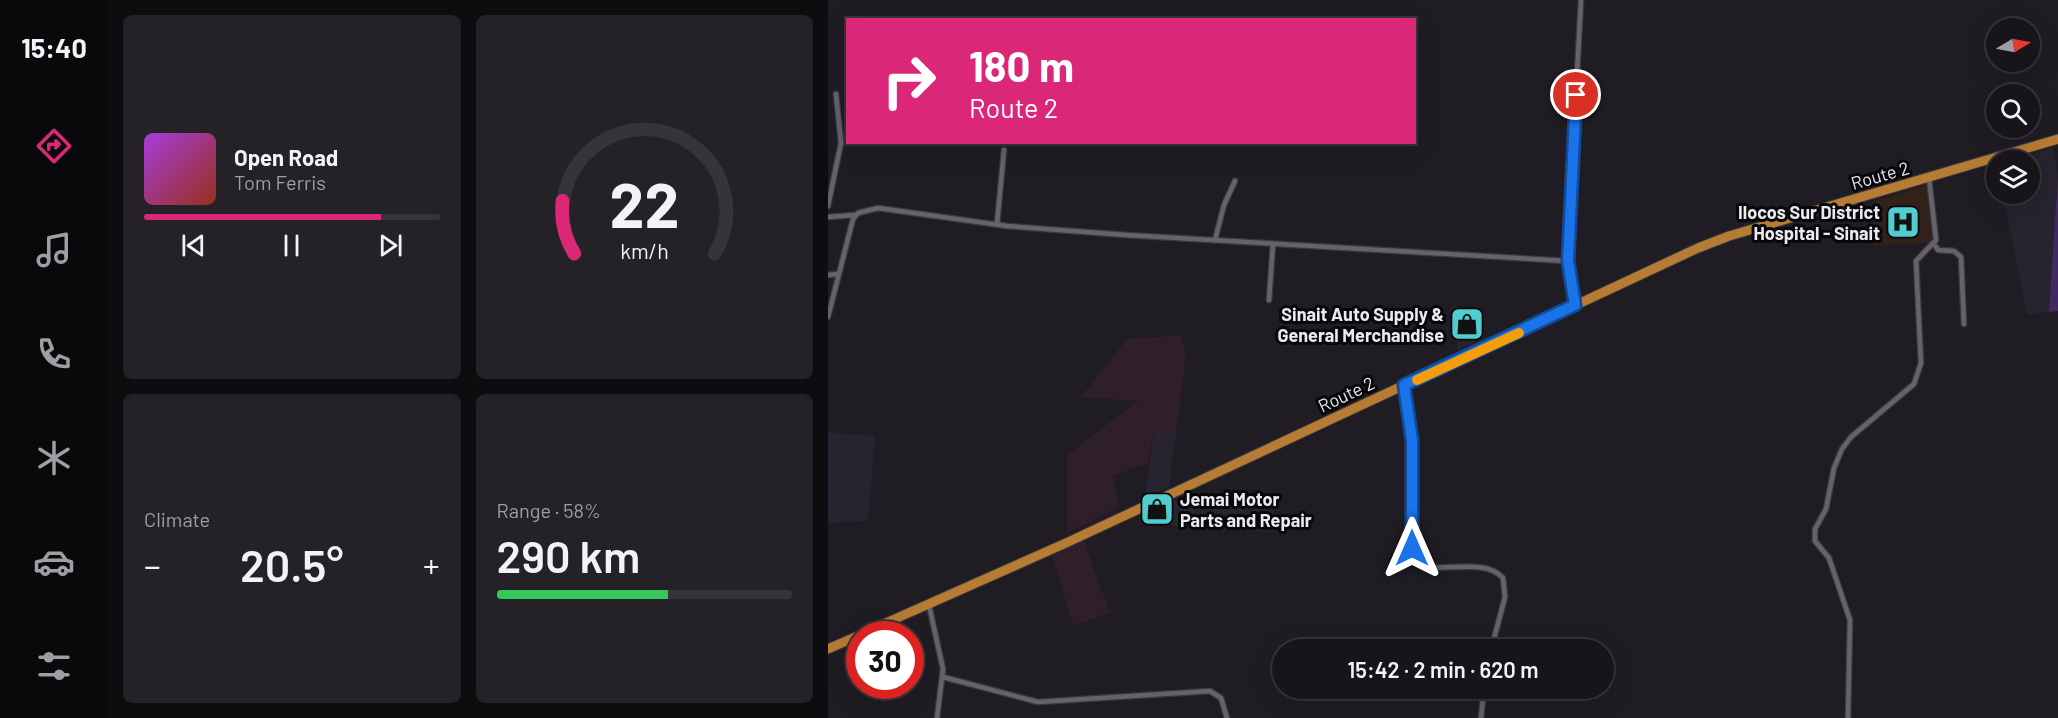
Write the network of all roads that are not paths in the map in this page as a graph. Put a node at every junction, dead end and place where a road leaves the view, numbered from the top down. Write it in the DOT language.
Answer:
graph roads {
  1 [pos="1581,0"];
  2 [pos="836,94"];
  3 [pos="2058,139"];
  4 [pos="1004,150"];
  5 [pos="1929,178"];
  6 [pos="1235,181"];
  7 [pos="828,206"];
  8 [pos="855,215"];
  9 [pos="828,217"];
  10 [pos="998,224"];
  11 [pos="1215,240"];
  12 [pos="1273,244"];
  13 [pos="1934,244"];
  14 [pos="1568,261"];
  15 [pos="838,274"];
  16 [pos="828,275"];
  17 [pos="1269,300"];
  18 [pos="829,304"];
  19 [pos="1575,305"];
  20 [pos="828,317"];
  21 [pos="1964,324"];
  22 [pos="1404,385"];
  23 [pos="929,605"];
  24 [pos="892,621"];
  25 [pos="1494,639"];
  26 [pos="846,641"];
  27 [pos="828,649"];
  28 [pos="943,676"];
  29 [pos="1483,699"];
  30 [pos="937,718"];
  31 [pos="1227,718"];
  32 [pos="1480,718"];
  33 [pos="1848,718"];
  1 -- 14 [label="street"];
  2 -- 7 [label="street"];
  3 -- 5 [label="highway, Route 2"];
  4 -- 10 [label="street"];
  5 -- 13 [label="street"];
  5 -- 19 [label="highway, Route 2"];
  6 -- 11 [label="street"];
  8 -- 9 [label="street"];
  8 -- 10 [label="street"];
  8 -- 15 [label="street"];
  10 -- 11 [label="street"];
  11 -- 12 [label="street"];
  12 -- 14 [label="street"];
  12 -- 17 [label="street"];
  13 -- 21 [label="street"];
  13 -- 33 [label="street"];
  14 -- 19 [label="street"];
  15 -- 16 [label="street"];
  15 -- 18 [label="street"];
  18 -- 20 [label="street"];
  19 -- 22 [label="highway, Route 2"];
  22 -- 23 [label="highway, Route 2"];
  22 -- 25 [label="street"];
  23 -- 24 [label="highway, Route 2"];
  23 -- 28 [label="street"];
  26 -- 27 [label="highway, Route 2"];
  28 -- 30 [label="street"];
  28 -- 31 [label="street"];
  29 -- 32 [label="street"];
}
